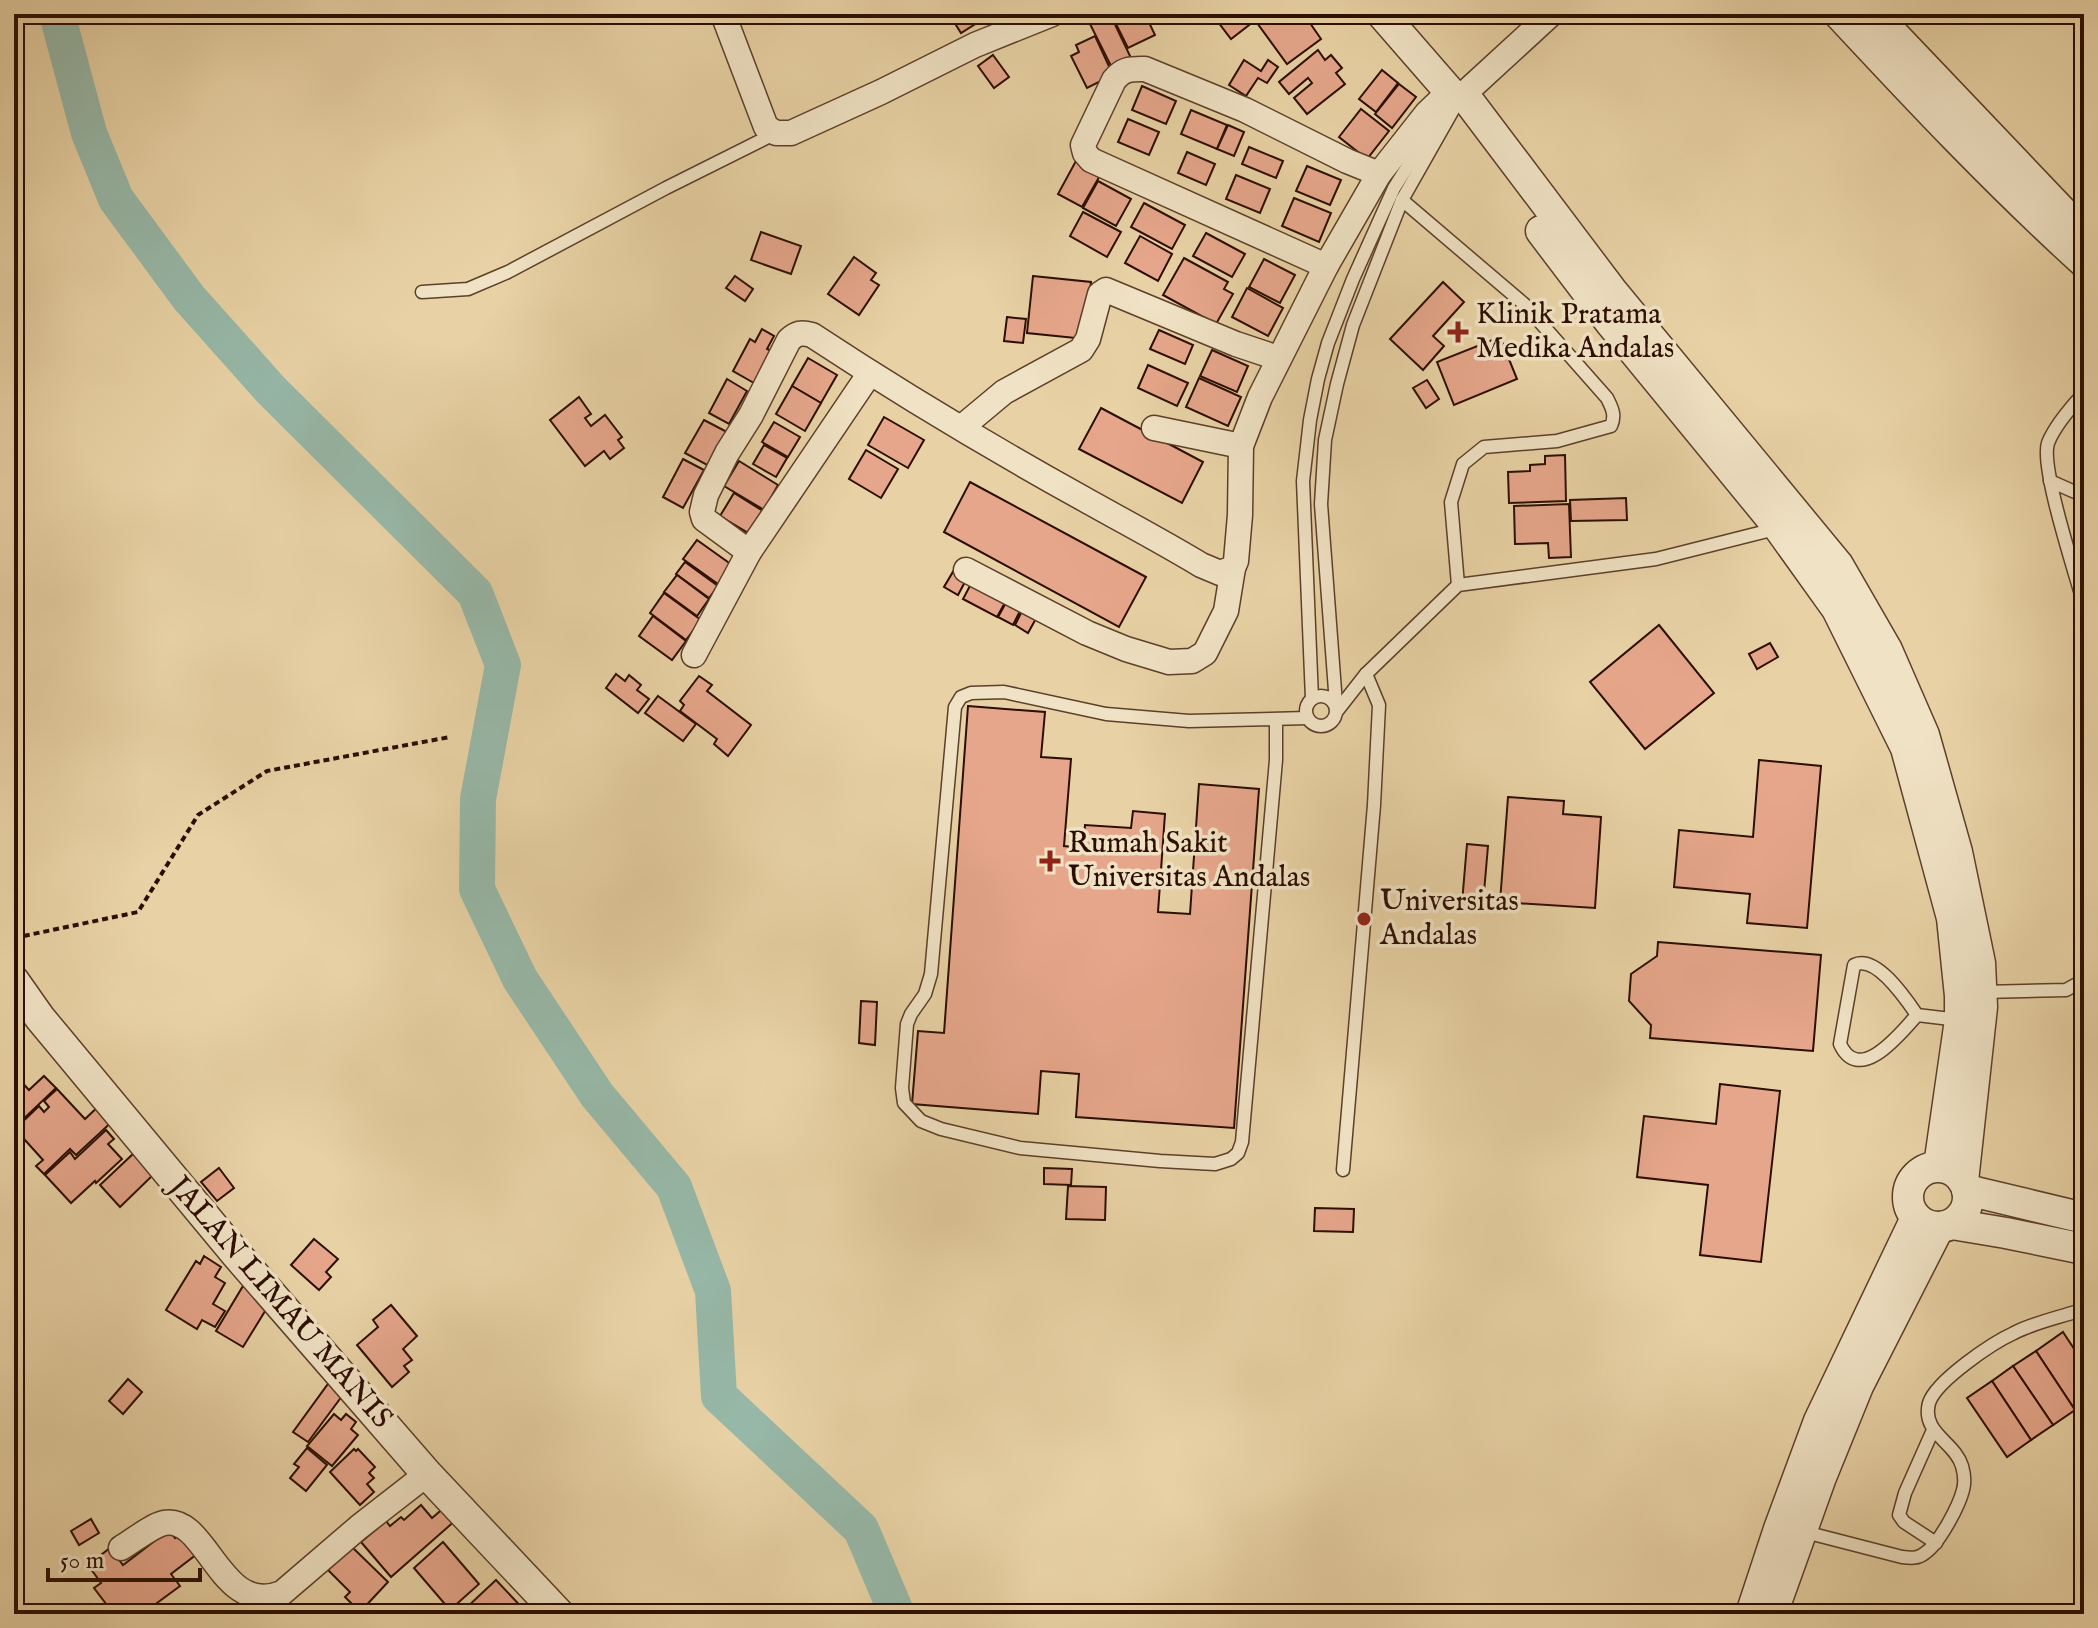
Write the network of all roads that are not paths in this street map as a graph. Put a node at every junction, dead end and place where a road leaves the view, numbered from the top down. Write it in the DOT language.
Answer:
graph roads {
  1 [pos="723,14"];
  2 [pos="1052,14"];
  3 [pos="1382,14"];
  4 [pos="1551,14"];
  5 [pos="1839,14"];
  6 [pos="1874,14"];
  7 [pos="1935,98"];
  8 [pos="1454,101"];
  9 [pos="776,133"];
  10 [pos="1379,174"];
  11 [pos="1402,200"];
  12 [pos="2084,232"];
  13 [pos="2084,262"];
  14 [pos="1326,266"];
  15 [pos="422,292"];
  16 [pos="1278,358"];
  17 [pos="870,373"];
  18 [pos="2084,393"];
  19 [pos="962,427"];
  20 [pos="1154,428"];
  21 [pos="1713,430"];
  22 [pos="1241,446"];
  23 [pos="2050,481"];
  24 [pos="2084,496"];
  25 [pos="1779,528"];
  26 [pos="749,552"];
  27 [pos="1233,568"];
  28 [pos="966,570"];
  29 [pos="1458,585"];
  30 [pos="2084,605"];
  31 [pos="1866,639"];
  32 [pos="694,655"];
  33 [pos="1366,674"];
  34 [pos="1312,699"];
  35 [pos="1336,708"];
  36 [pos="1307,718"];
  37 [pos="1276,720"];
  38 [pos="2084,980"];
  39 [pos="14,981"];
  40 [pos="1983,992"];
  41 [pos="1917,1015"];
  42 [pos="1960,1020"];
  43 [pos="1343,1170"];
  44 [pos="1956,1179"];
  45 [pos="2084,1218"];
  46 [pos="1936,1223"];
  47 [pos="2084,1249"];
  48 [pos="2084,1312"];
  49 [pos="1933,1430"];
  50 [pos="427,1474"];
  51 [pos="1801,1531"];
  52 [pos="1936,1543"];
  53 [pos="121,1548"];
  54 [pos="1772,1583"];
  55 [pos="559,1614"];
  56 [pos="1751,1614"];
  57 [pos="1772,1614"];
  1 -- 9 [label="street"];
  2 -- 9 [label="street"];
  3 -- 8 [label="street"];
  4 -- 8 [label="street"];
  5 -- 7 [label="street"];
  6 -- 7 [label="street"];
  7 -- 12 [label="street"];
  7 -- 13 [label="street"];
  8 -- 10 [label="street"];
  8 -- 11 [label="lane"];
  8 -- 21 [label="street"];
  8 -- 34 [label="lane"];
  9 -- 15 [label="lane"];
  10 -- 14 [label="street"];
  10 -- 14 [label="street"];
  11 -- 29 [label="lane"];
  11 -- 35 [label="lane"];
  14 -- 16 [label="street"];
  16 -- 19 [label="street"];
  16 -- 22 [label="street"];
  17 -- 19 [label="street"];
  17 -- 26 [label="street"];
  17 -- 26 [label="street"];
  18 -- 23 [label="lane"];
  19 -- 27 [label="street"];
  20 -- 22 [label="street"];
  21 -- 25 [label="street"];
  21 -- 31 [label="street"];
  22 -- 27 [label="street"];
  23 -- 24 [label="lane"];
  23 -- 30 [label="lane"];
  25 -- 29 [label="lane"];
  25 -- 31 [label="street"];
  26 -- 32 [label="street"];
  27 -- 28 [label="street"];
  29 -- 33 [label="lane"];
  31 -- 40 [label="street"];
  31 -- 42 [label="street"];
  33 -- 35 [label="lane"];
  33 -- 43 [label="lane"];
  34 -- 35 [label="lane"];
  34 -- 36 [label="lane"];
  35 -- 36 [label="lane"];
  36 -- 37 [label="lane"];
  37 -- 37 [label="lane"];
  38 -- 40 [label="lane"];
  39 -- 50 [label="street, JALAN LIMAU MANIS"];
  40 -- 44 [label="street"];
  41 -- 41 [label="lane"];
  41 -- 42 [label="lane"];
  42 -- 44 [label="street"];
  44 -- 45 [label="street"];
  44 -- 46 [label="street"];
  44 -- 46 [label="street"];
  46 -- 47 [label="street"];
  46 -- 51 [label="street"];
  46 -- 54 [label="street"];
  48 -- 49 [label="lane"];
  49 -- 52 [label="lane"];
  49 -- 52 [label="lane"];
  50 -- 53 [label="street"];
  50 -- 55 [label="street, JALAN LIMAU MANIS"];
  51 -- 52 [label="lane"];
  51 -- 54 [label="street"];
  54 -- 56 [label="street"];
  54 -- 57 [label="street"];
}
